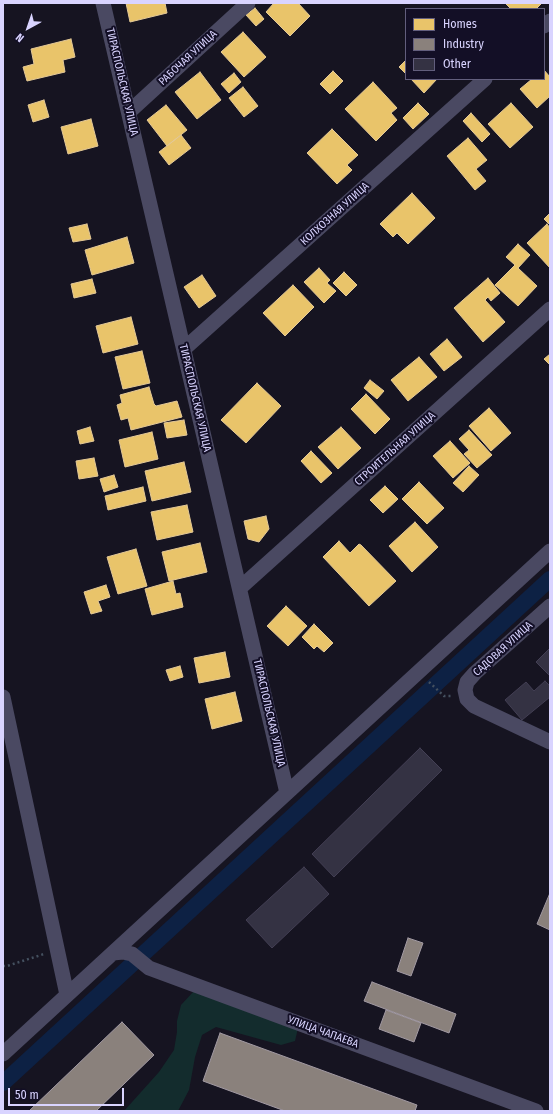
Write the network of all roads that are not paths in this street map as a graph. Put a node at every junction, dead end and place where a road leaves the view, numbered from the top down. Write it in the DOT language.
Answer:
graph roads {
  1 [pos="103,3"];
  2 [pos="248,3"];
  3 [pos="484,80"];
  4 [pos="129,112"];
  5 [pos="550,310"];
  6 [pos="184,349"];
  7 [pos="550,551"];
  8 [pos="240,588"];
  9 [pos="550,606"];
  10 [pos="3,697"];
  11 [pos="550,742"];
  12 [pos="287,793"];
  13 [pos="113,953"];
  14 [pos="68,994"];
  15 [pos="3,1054"];
  16 [pos="536,1111"];
  1 -- 4 [label="street, ТИРАСПОЛЬСКАЯ УЛИЦА"];
  2 -- 4 [label="street, РАБОЧАЯ УЛИЦА"];
  3 -- 6 [label="street, КОЛХОЗНАЯ УЛИЦА"];
  4 -- 6 [label="street, ТИРАСПОЛЬСКАЯ УЛИЦА"];
  5 -- 8 [label="street, СТРОИТЕЛЬНАЯ УЛИЦА"];
  6 -- 8 [label="street, ТИРАСПОЛЬСКАЯ УЛИЦА"];
  7 -- 12 [label="street"];
  8 -- 12 [label="street, ТИРАСПОЛЬСКАЯ УЛИЦА"];
  9 -- 11 [label="street, САДОВАЯ УЛИЦА"];
  10 -- 14 [label="street"];
  12 -- 13 [label="street"];
  13 -- 14 [label="street"];
  13 -- 16 [label="street, УЛИЦА ЧАПАЕВА"];
  14 -- 15 [label="street"];
}
